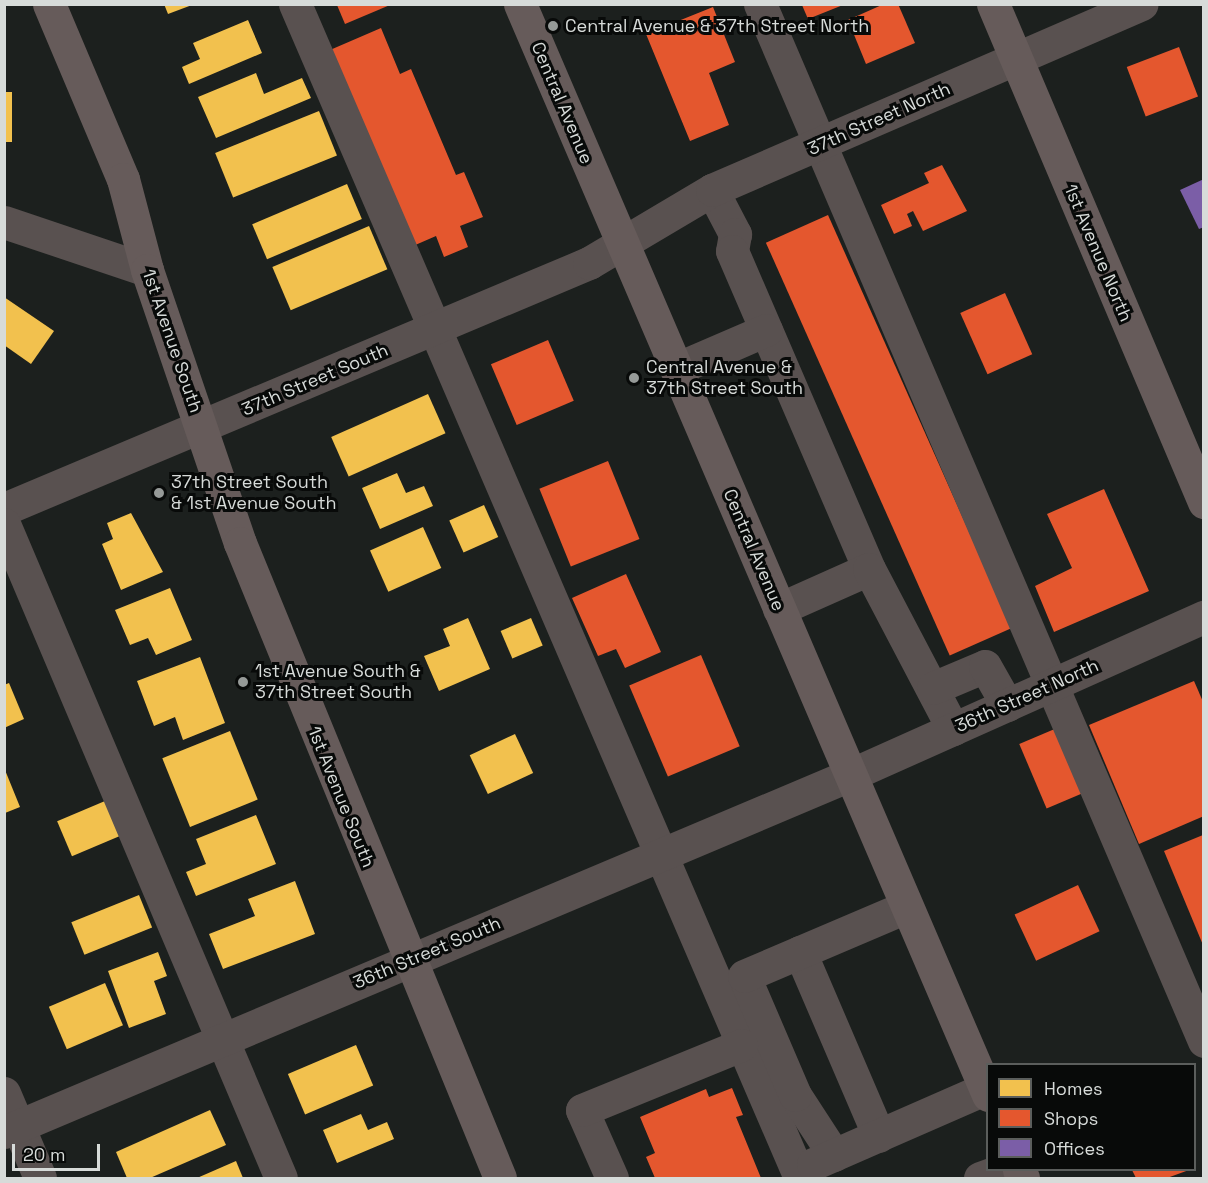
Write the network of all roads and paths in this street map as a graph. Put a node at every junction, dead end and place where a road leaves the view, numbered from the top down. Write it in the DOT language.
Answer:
graph roads {
  1 [pos="49,4"];
  2 [pos="295,4"];
  3 [pos="520,4"];
  4 [pos="760,4"];
  5 [pos="993,4"];
  6 [pos="1141,4"];
  7 [pos="1015,58"];
  8 [pos="820,145"];
  9 [pos="712,190"];
  10 [pos="4,222"];
  11 [pos="621,240"];
  12 [pos="147,270"];
  13 [pos="434,329"];
  14 [pos="765,330"];
  15 [pos="676,369"];
  16 [pos="202,428"];
  17 [pos="1203,502"];
  18 [pos="4,509"];
  19 [pos="4,524"];
  20 [pos="869,569"];
  21 [pos="779,609"];
  22 [pos="1203,617"];
  23 [pos="1049,686"];
  24 [pos="933,688"];
  25 [pos="1007,705"];
  26 [pos="953,729"];
  27 [pos="850,775"];
  28 [pos="658,856"];
  29 [pos="906,907"];
  30 [pos="800,952"];
  31 [pos="407,962"];
  32 [pos="223,1039"];
  33 [pos="1203,1041"];
  34 [pos="741,1045"];
  35 [pos="986,1092"];
  36 [pos="4,1093"];
  37 [pos="11,1129"];
  38 [pos="879,1136"];
  39 [pos="834,1155"];
  40 [pos="1000,1171"];
  41 [pos="798,1175"];
  42 [pos="40,1179"];
  43 [pos="281,1179"];
  44 [pos="500,1179"];
  45 [pos="612,1179"];
  46 [pos="980,1179"];
  1 -- 12 [label="main road, 1st Avenue South"];
  2 -- 13 [label="street"];
  3 -- 11 [label="main road, Central Avenue"];
  4 -- 8 [label="street"];
  5 -- 7 [label="main road, 1st Avenue North"];
  6 -- 7 [label="street, 37th Street North"];
  7 -- 8 [label="street, 37th Street North"];
  7 -- 17 [label="main road, 1st Avenue North"];
  8 -- 9 [label="street, 37th Street North"];
  8 -- 23 [label="street"];
  9 -- 11 [label="street, 37th Street North"];
  9 -- 14 [label="street"];
  10 -- 12 [label="street"];
  11 -- 13 [label="street, 37th Street South"];
  11 -- 15 [label="main road, Central Avenue"];
  12 -- 16 [label="main road, 1st Avenue South"];
  13 -- 16 [label="street, 37th Street South"];
  13 -- 28 [label="street"];
  14 -- 15 [label="street"];
  14 -- 20 [label="street"];
  15 -- 21 [label="main road, Central Avenue"];
  16 -- 18 [label="street, 37th Street South"];
  16 -- 31 [label="main road, 1st Avenue South"];
  19 -- 32 [label="street"];
  20 -- 21 [label="street"];
  20 -- 24 [label="street"];
  21 -- 27 [label="main road, Central Avenue"];
  22 -- 23 [label="street, 36th Street North"];
  23 -- 25 [label="street, 36th Street North"];
  23 -- 33 [label="street"];
  24 -- 25 [label="street"];
  24 -- 26 [label="street"];
  25 -- 26 [label="street, 36th Street North"];
  26 -- 27 [label="street, 36th Street North"];
  27 -- 28 [label="street, 36th Street South"];
  27 -- 29 [label="main road, Central Avenue"];
  28 -- 31 [label="street, 36th Street South"];
  28 -- 34 [label="street"];
  29 -- 30 [label="street"];
  29 -- 35 [label="main road, Central Avenue"];
  30 -- 38 [label="street"];
  30 -- 39 [label="street"];
  31 -- 32 [label="street, 36th Street South"];
  31 -- 44 [label="main road, 1st Avenue South"];
  32 -- 37 [label="street, 36th Street South"];
  32 -- 43 [label="street"];
  34 -- 41 [label="street"];
  34 -- 45 [label="street"];
  35 -- 38 [label="street"];
  36 -- 37 [label="street"];
  37 -- 42 [label="street"];
  38 -- 39 [label="street"];
  39 -- 41 [label="street"];
  40 -- 46 [label="street"];
}
